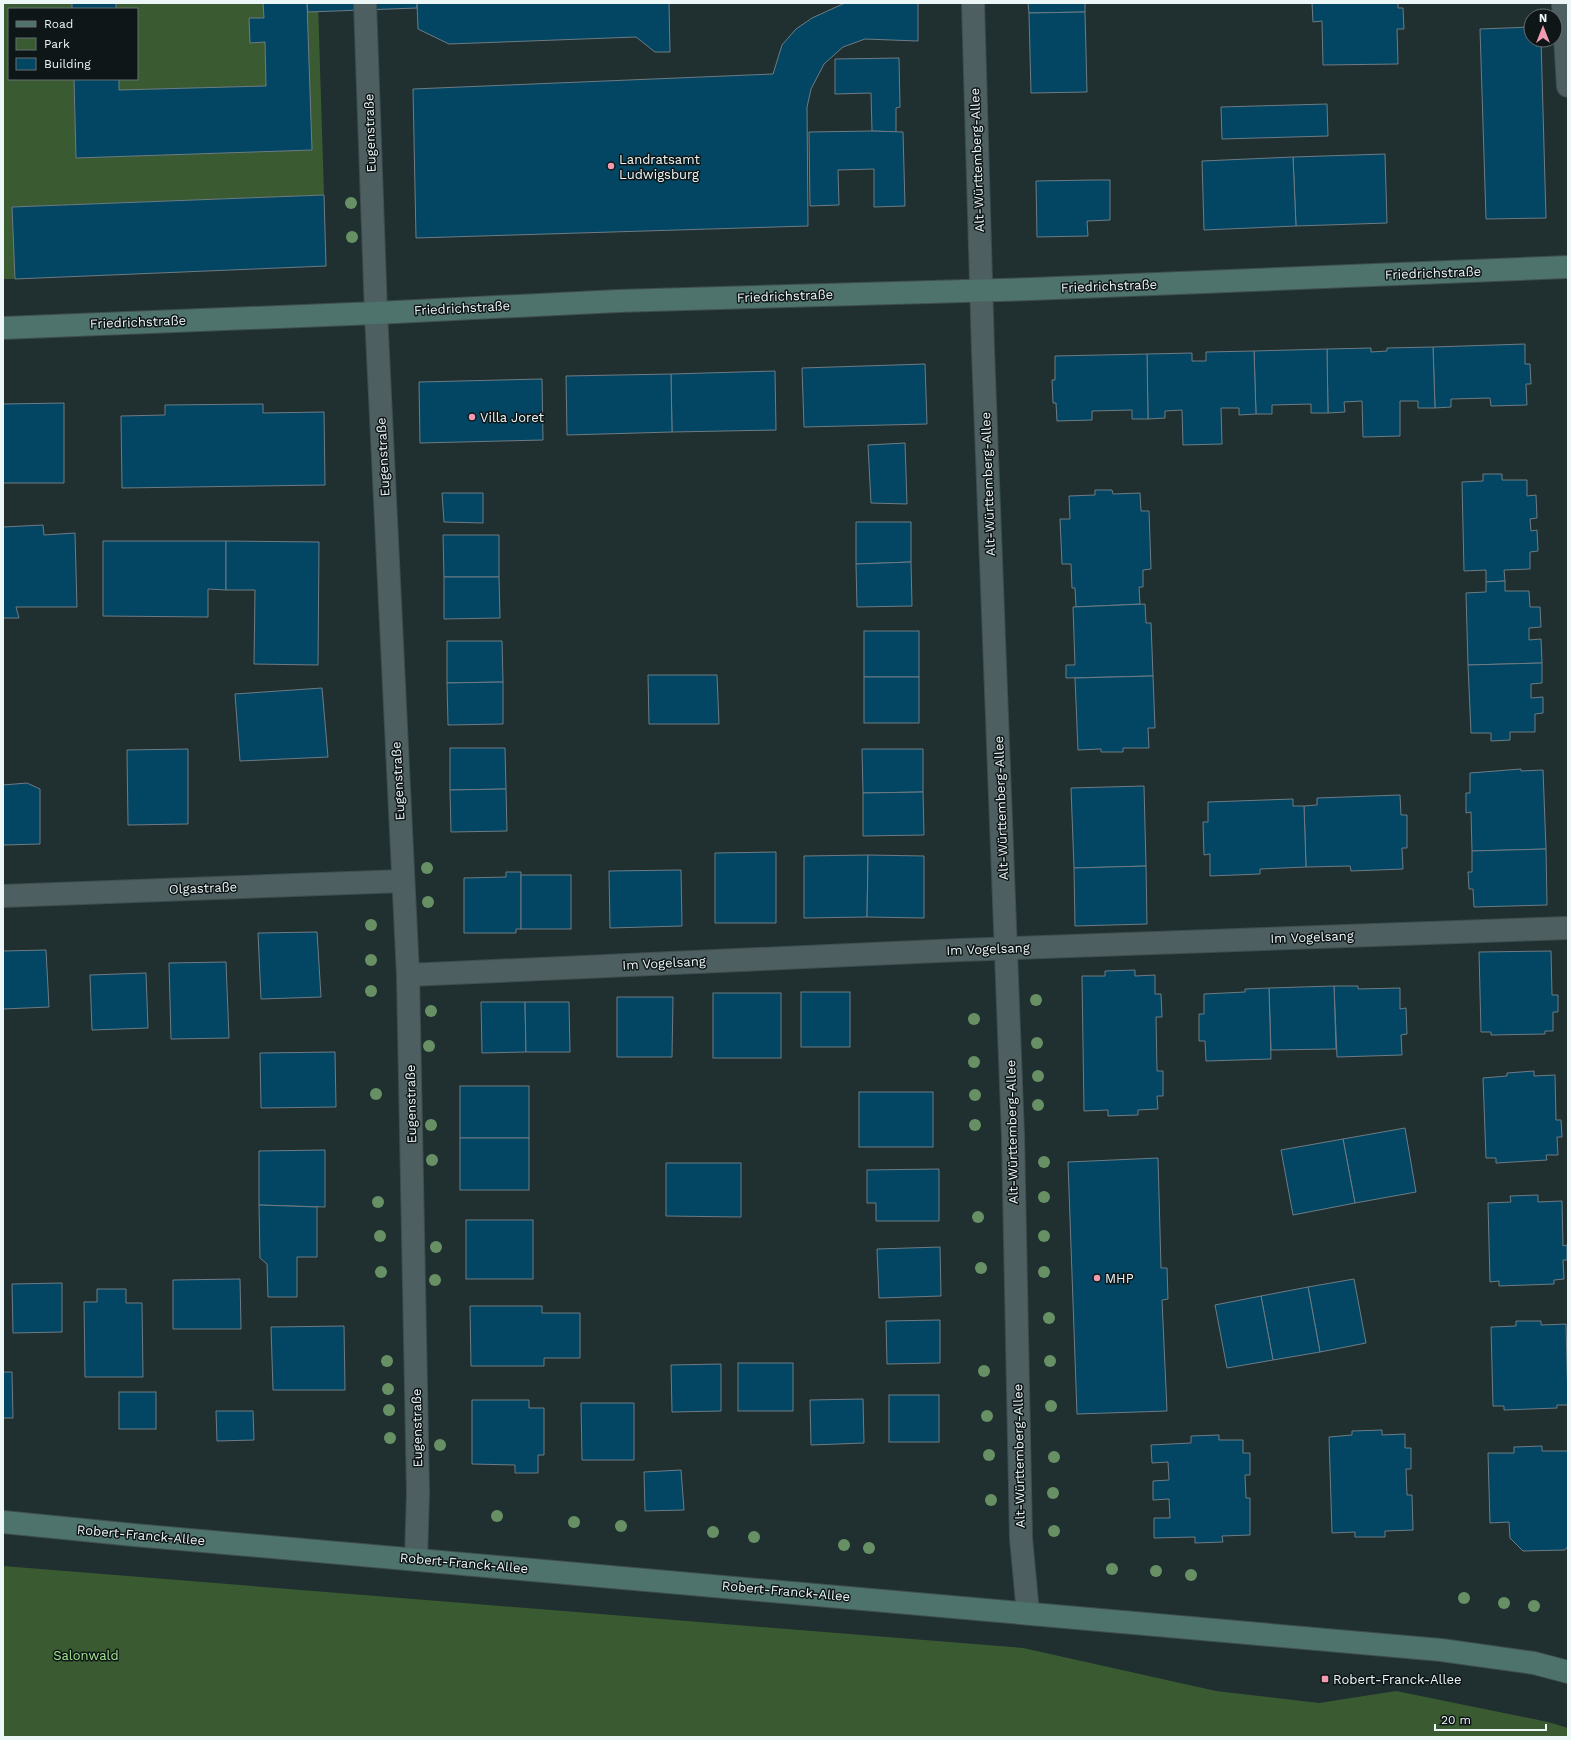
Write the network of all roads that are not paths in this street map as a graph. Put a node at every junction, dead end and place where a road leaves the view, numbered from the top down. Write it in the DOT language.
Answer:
graph roads {
  1 [pos="365,3"];
  2 [pos="973,3"];
  3 [pos="1564,3"];
  4 [pos="1568,86"];
  5 [pos="1568,267"];
  6 [pos="981,290"];
  7 [pos="376,313"];
  8 [pos="3,328"];
  9 [pos="403,881"];
  10 [pos="3,896"];
  11 [pos="1568,928"];
  12 [pos="1007,948"];
  13 [pos="408,975"];
  14 [pos="3,1522"];
  15 [pos="416,1559"];
  16 [pos="1028,1612"];
  17 [pos="1568,1672"];
  1 -- 7 [label="street, Eugenstraße"];
  2 -- 6 [label="street, Alt-Württemberg-Allee"];
  3 -- 4 [label="street"];
  5 -- 6 [label="main road, Friedrichstraße"];
  6 -- 7 [label="main road, Friedrichstraße"];
  6 -- 12 [label="street, Alt-Württemberg-Allee"];
  7 -- 8 [label="main road, Friedrichstraße"];
  7 -- 9 [label="street, Eugenstraße"];
  9 -- 10 [label="street, Olgastraße"];
  9 -- 13 [label="street, Eugenstraße"];
  11 -- 12 [label="street, Im Vogelsang"];
  12 -- 13 [label="street, Im Vogelsang"];
  12 -- 16 [label="street, Alt-Württemberg-Allee"];
  13 -- 15 [label="street, Eugenstraße"];
  14 -- 15 [label="main road, Robert-Franck-Allee"];
  15 -- 16 [label="main road, Robert-Franck-Allee"];
  16 -- 17 [label="main road, Robert-Franck-Allee"];
}
